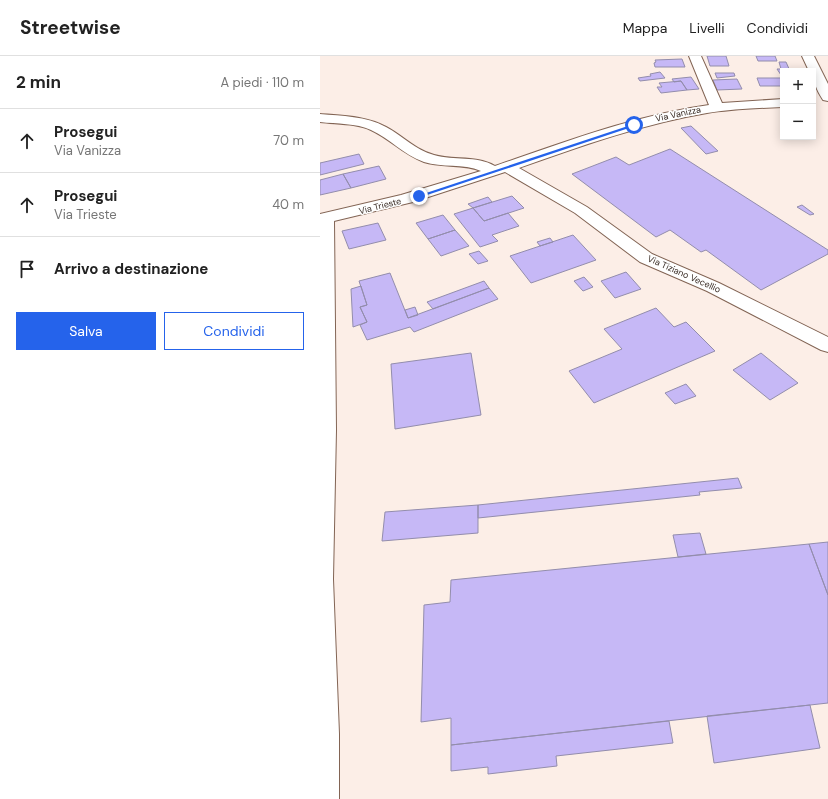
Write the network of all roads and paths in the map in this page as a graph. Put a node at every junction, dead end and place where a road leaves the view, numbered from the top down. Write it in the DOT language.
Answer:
graph roads {
  1 [pos="695,56"];
  2 [pos="808,56"];
  3 [pos="826,102"];
  4 [pos="780,103"];
  5 [pos="717,107"];
  6 [pos="320,118"];
  7 [pos="500,169"];
  8 [pos="323,219"];
  9 [pos="828,345"];
  10 [pos="323,799"];
  1 -- 5 [label="street"];
  2 -- 3 [label="street"];
  4 -- 5 [label="street, Via Vanizza"];
  5 -- 7 [label="street, Via Vanizza"];
  6 -- 7 [label="street, Via Tiziano Vecellio"];
  7 -- 8 [label="street, Via Trieste"];
  7 -- 9 [label="street, Via Tiziano Vecellio"];
  8 -- 10 [label="street"];
}
